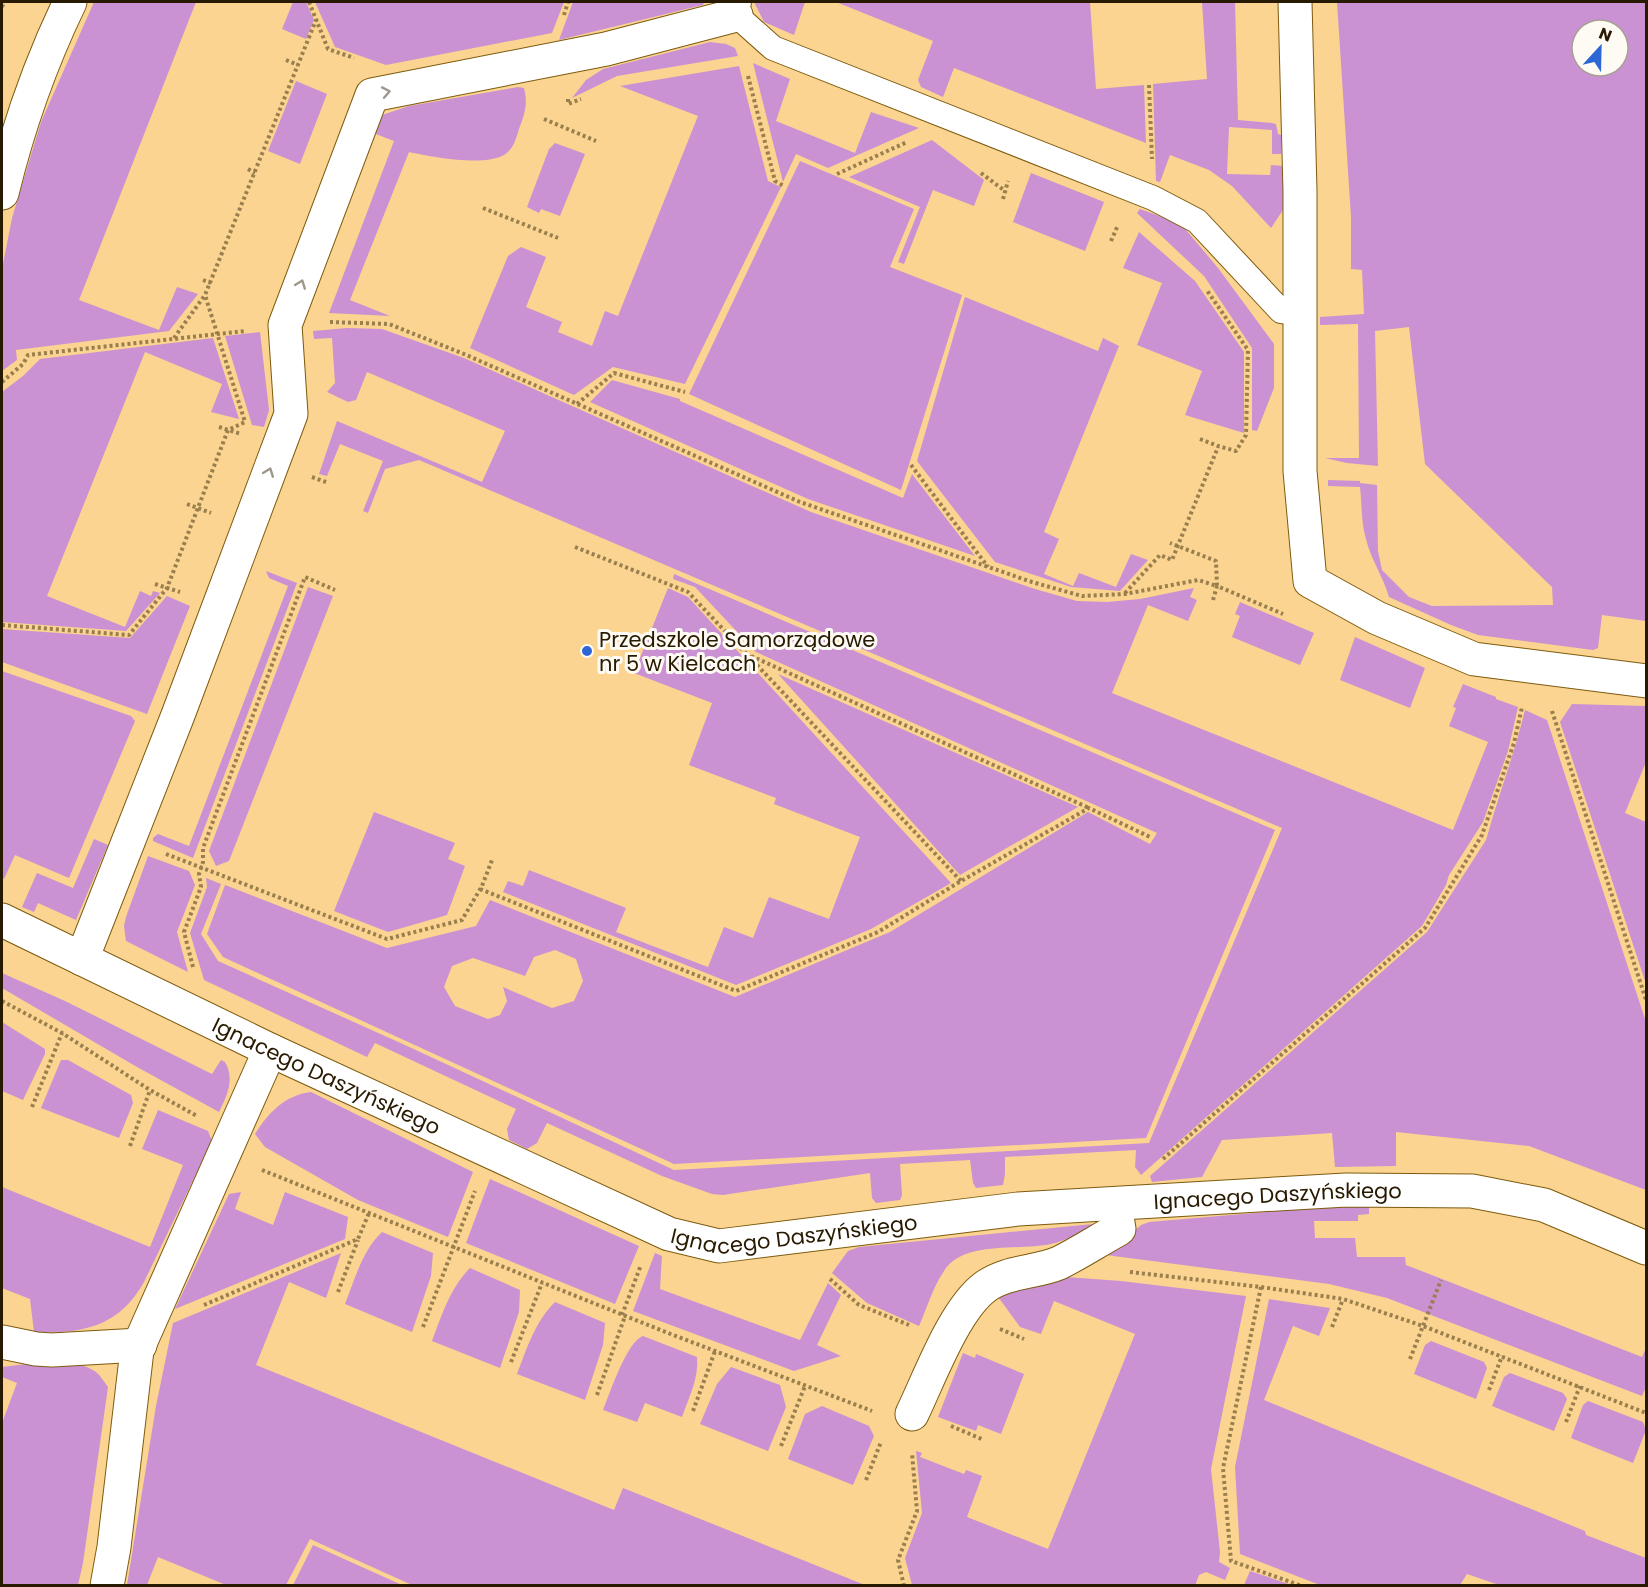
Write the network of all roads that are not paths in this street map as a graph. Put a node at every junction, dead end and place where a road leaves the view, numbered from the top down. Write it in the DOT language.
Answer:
graph roads {
  1 [pos="70,2"];
  2 [pos="1295,2"];
  3 [pos="737,8"];
  4 [pos="2,193"];
  5 [pos="1299,314"];
  6 [pos="1647,681"];
  7 [pos="2,920"];
  8 [pos="82,959"];
  9 [pos="270,1050"];
  10 [pos="1114,1204"];
  11 [pos="1647,1248"];
  12 [pos="143,1336"];
  13 [pos="2,1342"];
  14 [pos="901,1418"];
  15 [pos="107,1586"];
  1 -- 4 [label="street"];
  2 -- 5 [label="street"];
  3 -- 5 [label="lane"];
  8 -- 3 [label="street, one-way"];
  5 -- 6 [label="street"];
  7 -- 8 [label="street, Ignacego Daszyńskiego"];
  8 -- 9 [label="street, Ignacego Daszyńskiego"];
  9 -- 10 [label="street, Ignacego Daszyńskiego"];
  9 -- 12 [label="street"];
  10 -- 11 [label="street, Ignacego Daszyńskiego"];
  10 -- 14 [label="street"];
  12 -- 13 [label="street"];
  12 -- 15 [label="street"];
}
